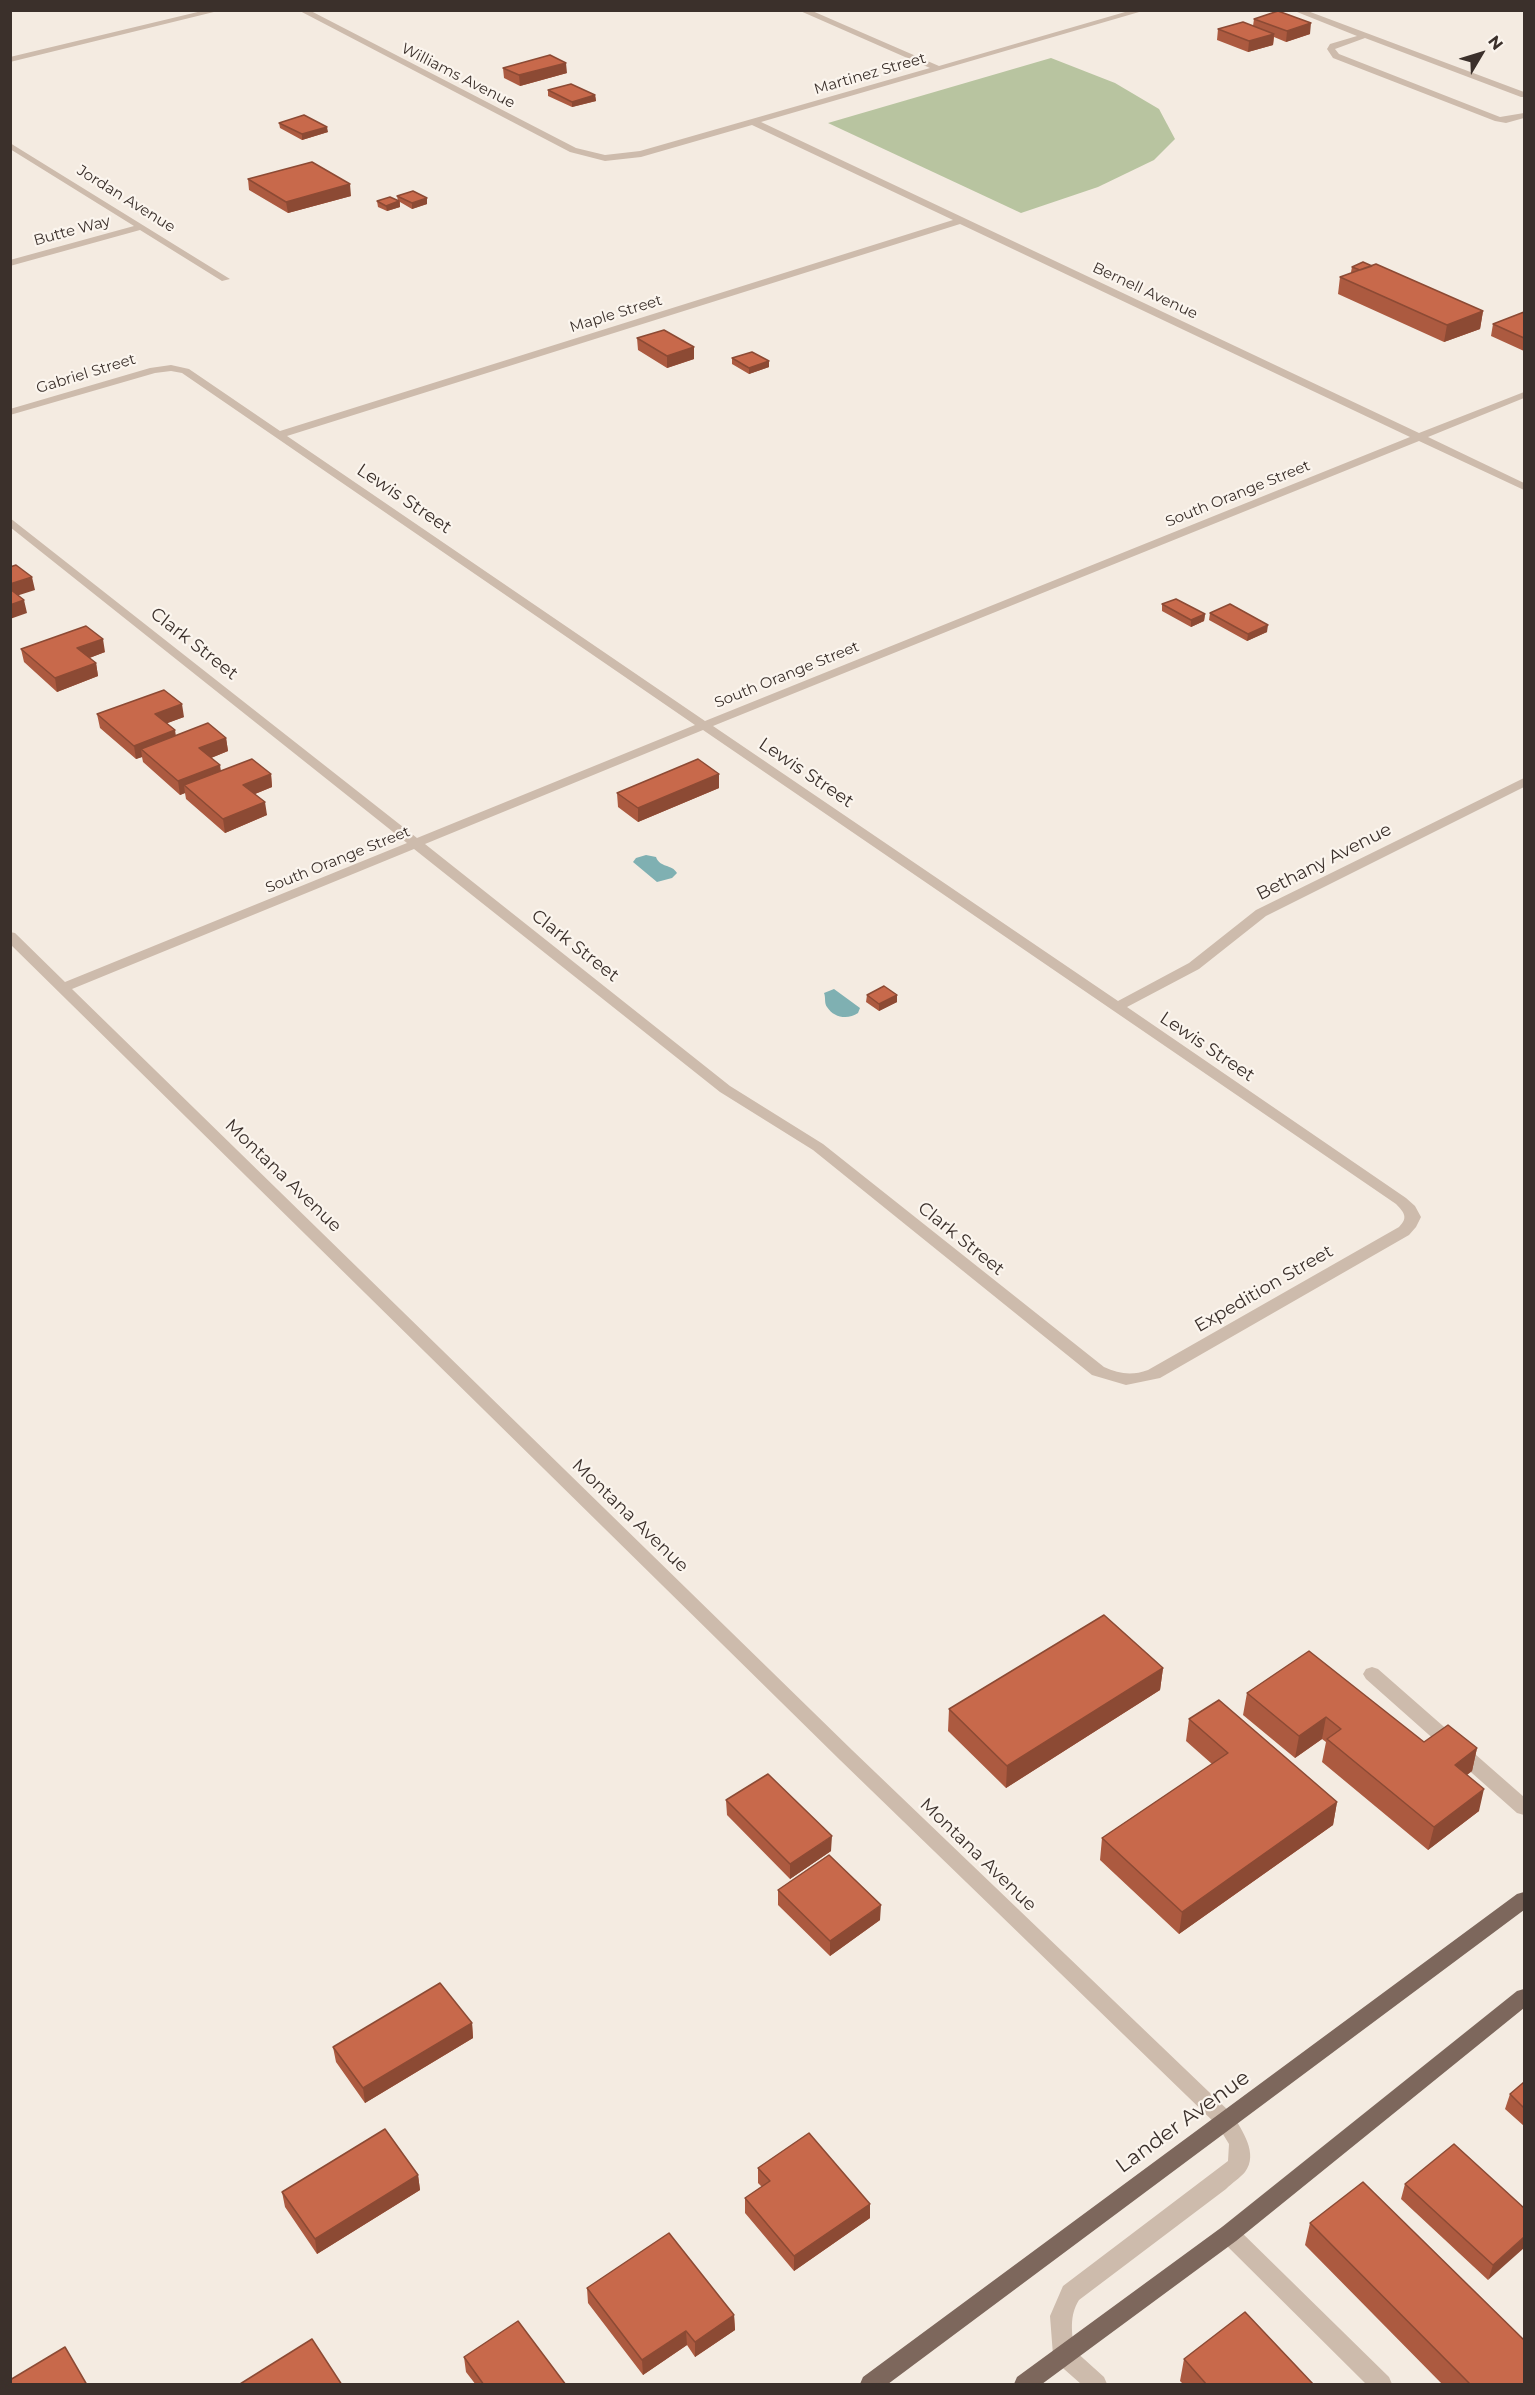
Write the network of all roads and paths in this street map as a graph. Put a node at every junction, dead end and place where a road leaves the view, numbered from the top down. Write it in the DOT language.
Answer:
graph roads {
  1 [pos="218,10"];
  2 [pos="302,10"];
  3 [pos="802,10"];
  4 [pos="1142,10"];
  5 [pos="1296,10"];
  6 [pos="1364,36"];
  7 [pos="10,60"];
  8 [pos="939,69"];
  9 [pos="1524,95"];
  10 [pos="1524,116"];
  11 [pos="753,122"];
  12 [pos="13,149"];
  13 [pos="605,158"];
  14 [pos="962,220"];
  15 [pos="142,227"];
  16 [pos="10,263"];
  17 [pos="225,279"];
  18 [pos="171,368"];
  19 [pos="1524,395"];
  20 [pos="10,412"];
  21 [pos="279,435"];
  22 [pos="1419,437"];
  23 [pos="1524,487"];
  24 [pos="10,521"];
  25 [pos="704,725"];
  26 [pos="1524,782"];
  27 [pos="417,844"];
  28 [pos="10,936"];
  29 [pos="63,988"];
  30 [pos="1117,1007"];
  31 [pos="1413,1217"];
  32 [pos="1127,1382"];
  33 [pos="1372,1674"];
  34 [pos="1524,1808"];
  35 [pos="1524,1900"];
  36 [pos="1524,1997"];
  37 [pos="1225,2120"];
  38 [pos="1230,2234"];
  39 [pos="1064,2355"];
  40 [pos="871,2385"];
  41 [pos="1025,2385"];
  42 [pos="1096,2385"];
  43 [pos="1381,2385"];
  1 -- 7 [label="street"];
  2 -- 13 [label="street, Williams Avenue"];
  3 -- 8 [label="street"];
  4 -- 8 [label="street, Martinez Street"];
  5 -- 6 [label="street"];
  6 -- 9 [label="street"];
  6 -- 10 [label="street"];
  8 -- 11 [label="street, Martinez Street"];
  11 -- 13 [label="street, Martinez Street"];
  11 -- 14 [label="street, Bernell Avenue"];
  12 -- 15 [label="street, Jordan Avenue"];
  14 -- 21 [label="street, Maple Street"];
  14 -- 22 [label="street, Bernell Avenue"];
  15 -- 16 [label="street, Butte Way"];
  15 -- 17 [label="street, Jordan Avenue"];
  18 -- 20 [label="street, Gabriel Street"];
  18 -- 21 [label="street, Lewis Street"];
  19 -- 22 [label="street, South Orange Street"];
  21 -- 25 [label="street, Lewis Street"];
  22 -- 23 [label="street, Bernell Avenue"];
  22 -- 25 [label="street, South Orange Street"];
  24 -- 27 [label="street, Clark Street"];
  25 -- 27 [label="street, South Orange Street"];
  25 -- 30 [label="street, Lewis Street"];
  26 -- 30 [label="street, Bethany Avenue"];
  27 -- 29 [label="street, South Orange Street"];
  27 -- 32 [label="street, Clark Street"];
  28 -- 29 [label="street, Montana Avenue"];
  29 -- 37 [label="street, Montana Avenue"];
  30 -- 31 [label="street, Lewis Street"];
  31 -- 32 [label="street, Expedition Street"];
  33 -- 34 [label="street"];
  35 -- 37 [label="main road, Lander Avenue"];
  36 -- 38 [label="main road"];
  37 -- 39 [label="street, Montana Avenue"];
  37 -- 40 [label="main road, Lander Avenue"];
  38 -- 39 [label="main road"];
  38 -- 43 [label="street"];
  39 -- 41 [label="main road"];
  39 -- 42 [label="street"];
}
